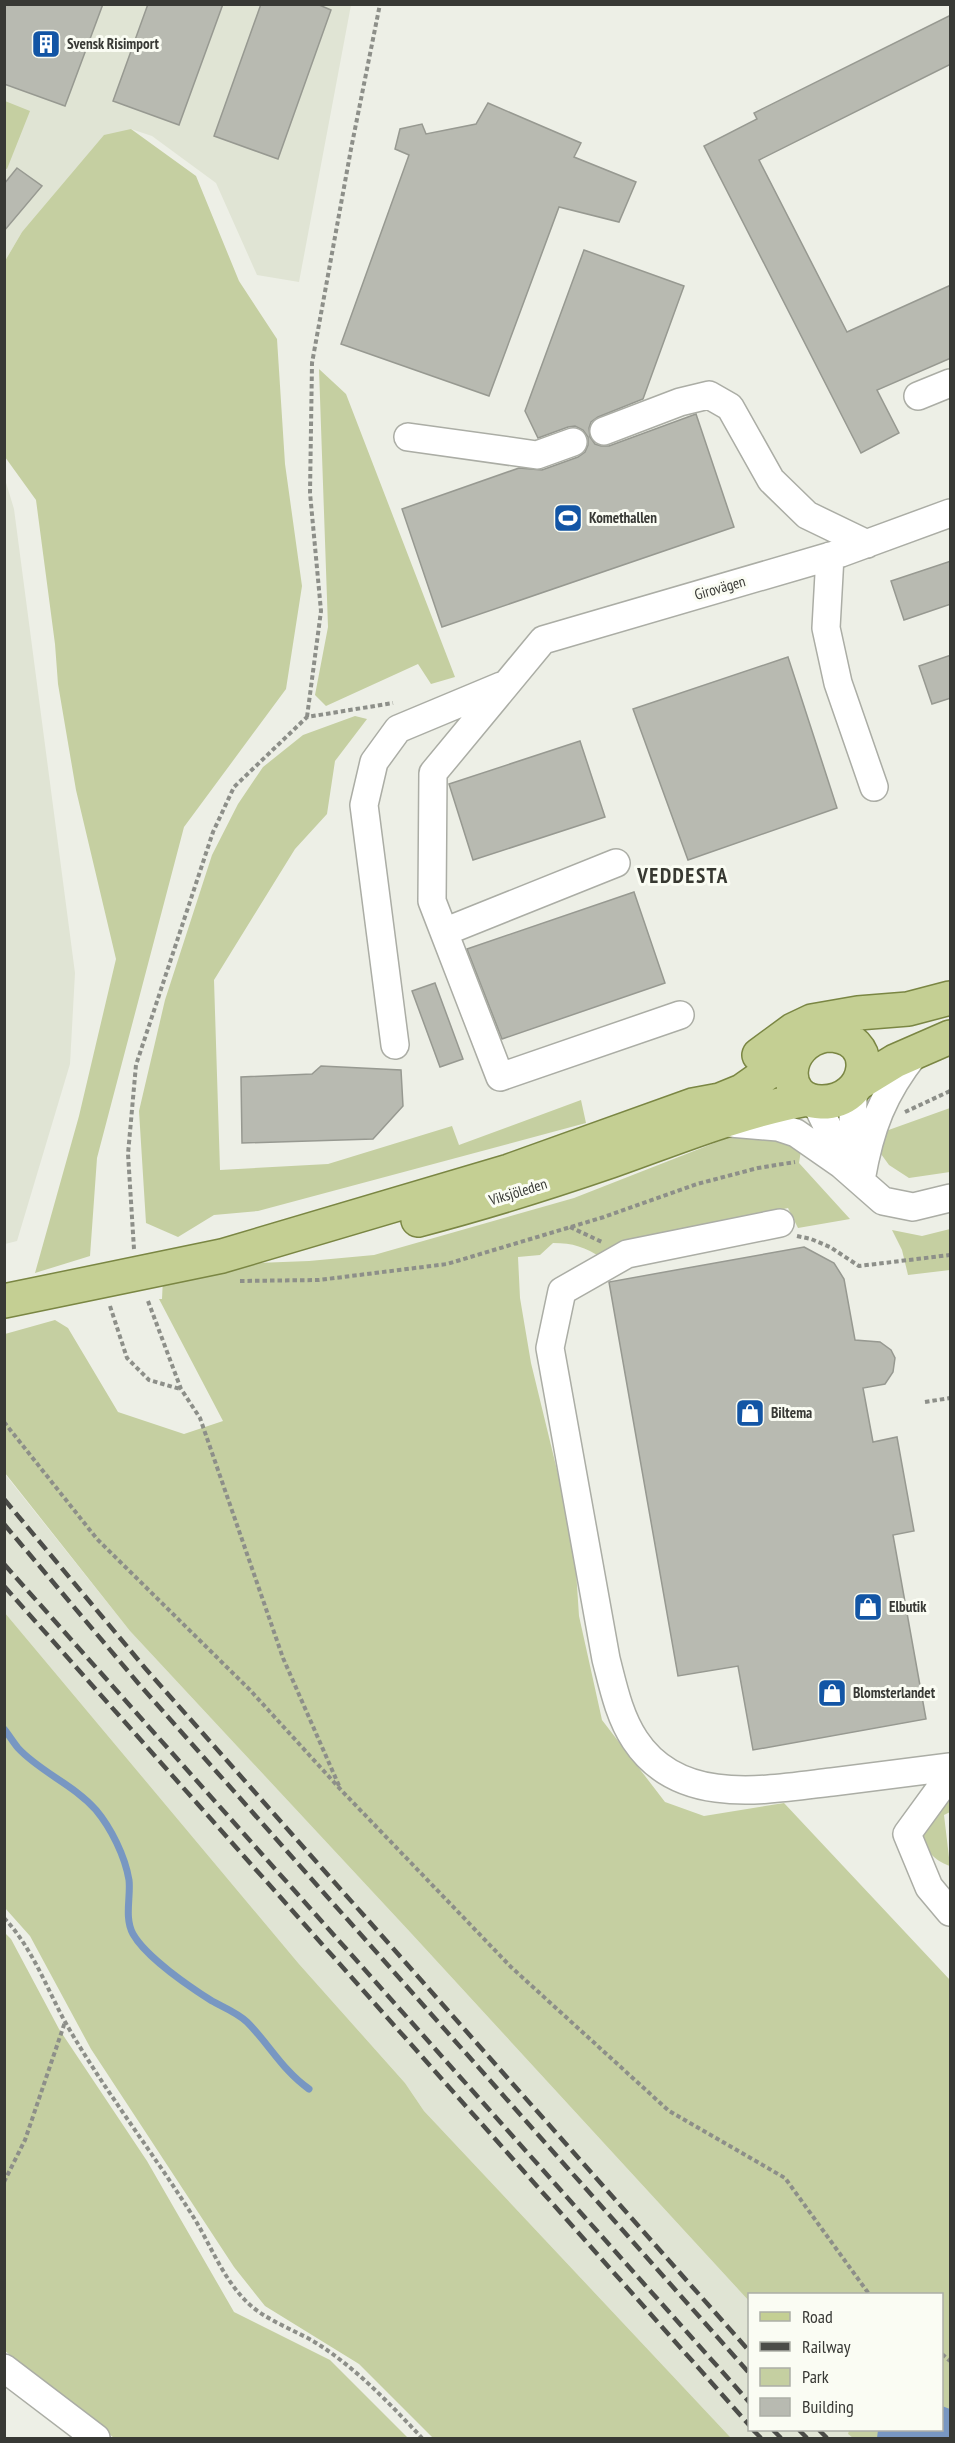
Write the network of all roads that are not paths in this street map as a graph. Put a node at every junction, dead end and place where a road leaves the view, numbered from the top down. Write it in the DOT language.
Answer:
graph roads {
  1 [pos="951,382"];
  2 [pos="918,396"];
  3 [pos="604,431"];
  4 [pos="408,437"];
  5 [pos="573,442"];
  6 [pos="951,513"];
  7 [pos="867,544"];
  8 [pos="830,556"];
  9 [pos="505,684"];
  10 [pos="874,787"];
  11 [pos="616,863"];
  12 [pos="444,932"];
  13 [pos="951,998"];
  14 [pos="680,1015"];
  15 [pos="951,1018"];
  16 [pos="840,1036"];
  17 [pos="951,1037"];
  18 [pos="395,1045"];
  19 [pos="917,1052"];
  20 [pos="796,1053"];
  21 [pos="856,1085"];
  22 [pos="811,1100"];
  23 [pos="703,1114"];
  24 [pos="856,1167"];
  25 [pos="951,1198"];
  26 [pos="780,1223"];
  27 [pos="4,1301"];
  28 [pos="951,1767"];
  29 [pos="951,1775"];
  30 [pos="951,1912"];
  31 [pos="4,2368"];
  32 [pos="96,2439"];
  1 -- 2 [label="street"];
  3 -- 7 [label="street"];
  4 -- 5 [label="street"];
  6 -- 7 [label="street, Girovägen"];
  7 -- 8 [label="street, Girovägen"];
  8 -- 9 [label="street, Girovägen"];
  8 -- 10 [label="street"];
  9 -- 12 [label="street, Girovägen"];
  9 -- 18 [label="street"];
  11 -- 12 [label="street"];
  12 -- 14 [label="street, Girovägen"];
  13 -- 23 [label="main road, Viksjöleden"];
  15 -- 16 [label="main road"];
  16 -- 20 [label="main road"];
  16 -- 21 [label="main road"];
  17 -- 19 [label="main road"];
  19 -- 21 [label="main road"];
  19 -- 24 [label="street"];
  20 -- 22 [label="main road"];
  20 -- 23 [label="main road, Viksjöleden"];
  21 -- 22 [label="main road"];
  21 -- 24 [label="street"];
  22 -- 23 [label="main road, Viksjöleden"];
  22 -- 24 [label="street"];
  23 -- 24 [label="street"];
  23 -- 27 [label="main road, Viksjöleden"];
  24 -- 25 [label="street"];
  26 -- 28 [label="street"];
  29 -- 30 [label="street"];
  31 -- 32 [label="street"];
}
